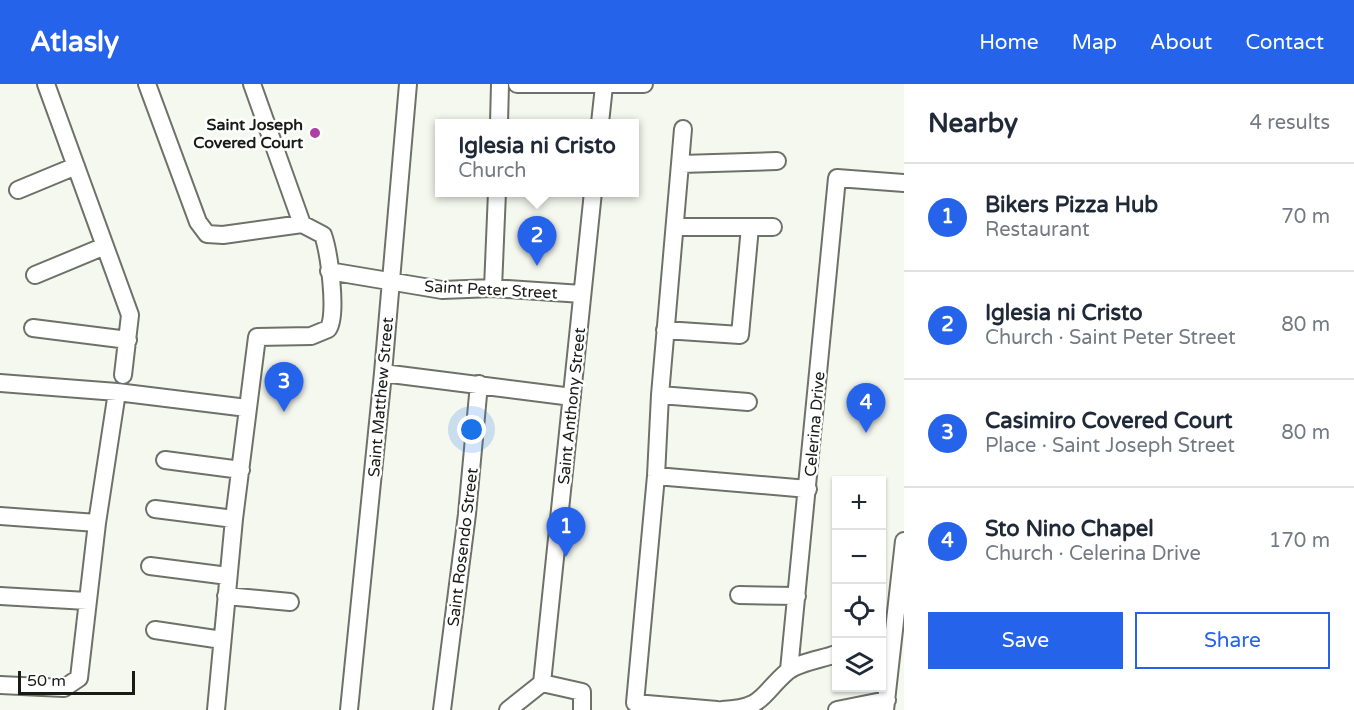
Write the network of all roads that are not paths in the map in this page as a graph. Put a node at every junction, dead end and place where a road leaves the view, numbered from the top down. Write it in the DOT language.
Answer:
graph roads {
  1 [pos="46,84"];
  2 [pos="147,84"];
  3 [pos="252,84"];
  4 [pos="408,84"];
  5 [pos="500,84"];
  6 [pos="517,84"];
  7 [pos="644,84"];
  8 [pos="604,86"];
  9 [pos="499,119"];
  10 [pos="600,119"];
  11 [pos="683,129"];
  12 [pos="777,161"];
  13 [pos="681,164"];
  14 [pos="76,166"];
  15 [pos="904,183"];
  16 [pos="18,190"];
  17 [pos="497,197"];
  18 [pos="592,197"];
  19 [pos="302,224"];
  20 [pos="675,227"];
  21 [pos="750,227"];
  22 [pos="773,227"];
  23 [pos="105,246"];
  24 [pos="329,271"];
  25 [pos="35,275"];
  26 [pos="391,282"];
  27 [pos="493,288"];
  28 [pos="582,294"];
  29 [pos="33,328"];
  30 [pos="665,330"];
  31 [pos="128,340"];
  32 [pos="383,374"];
  33 [pos="123,375"];
  34 [pos="0,383"];
  35 [pos="479,384"];
  36 [pos="117,392"];
  37 [pos="660,395"];
  38 [pos="572,397"];
  39 [pos="748,402"];
  40 [pos="247,408"];
  41 [pos="165,460"];
  42 [pos="241,471"];
  43 [pos="656,476"];
  44 [pos="808,489"];
  45 [pos="155,509"];
  46 [pos="0,516"];
  47 [pos="234,519"];
  48 [pos="97,523"];
  49 [pos="904,541"];
  50 [pos="150,566"];
  51 [pos="228,576"];
  52 [pos="739,595"];
  53 [pos="0,596"];
  54 [pos="226,596"];
  55 [pos="797,596"];
  56 [pos="87,602"];
  57 [pos="290,602"];
  58 [pos="155,630"];
  59 [pos="893,635"];
  60 [pos="222,640"];
  61 [pos="832,656"];
  62 [pos="789,670"];
  63 [pos="542,683"];
  64 [pos="0,685"];
  65 [pos="886,706"];
  66 [pos="671,708"];
  67 [pos="216,710"];
  68 [pos="349,710"];
  69 [pos="442,710"];
  70 [pos="508,710"];
  71 [pos="582,710"];
  72 [pos="717,710"];
  73 [pos="722,710"];
  74 [pos="837,710"];
  1 -- 14 [label="street"];
  2 -- 19 [label="street"];
  3 -- 19 [label="street"];
  4 -- 26 [label="street, Saint Matthew Street"];
  5 -- 9 [label="street"];
  6 -- 8 [label="street"];
  7 -- 8 [label="street"];
  8 -- 10 [label="street"];
  11 -- 13 [label="street"];
  12 -- 13 [label="street"];
  13 -- 20 [label="street"];
  14 -- 16 [label="street"];
  14 -- 23 [label="street"];
  15 -- 44 [label="street, Celerina Drive"];
  17 -- 27 [label="street"];
  18 -- 28 [label="street, Saint Anthony Street"];
  19 -- 24 [label="street"];
  20 -- 21 [label="street"];
  20 -- 30 [label="street"];
  21 -- 22 [label="street"];
  21 -- 30 [label="street"];
  23 -- 25 [label="street"];
  23 -- 31 [label="street"];
  24 -- 26 [label="street, Saint Peter Street"];
  24 -- 40 [label="street"];
  26 -- 27 [label="street, Saint Peter Street"];
  26 -- 32 [label="street, Saint Matthew Street"];
  27 -- 28 [label="street, Saint Peter Street"];
  28 -- 38 [label="street, Saint Anthony Street"];
  29 -- 31 [label="street"];
  30 -- 37 [label="street"];
  31 -- 33 [label="street"];
  32 -- 35 [label="street"];
  32 -- 68 [label="street, Saint Matthew Street"];
  34 -- 36 [label="street"];
  35 -- 38 [label="street"];
  35 -- 69 [label="street, Saint Rosendo Street"];
  36 -- 40 [label="street"];
  36 -- 48 [label="street"];
  37 -- 39 [label="street"];
  37 -- 43 [label="street"];
  38 -- 63 [label="street, Saint Anthony Street"];
  40 -- 42 [label="street"];
  41 -- 42 [label="street"];
  42 -- 47 [label="street"];
  43 -- 44 [label="street"];
  43 -- 66 [label="street"];
  44 -- 55 [label="street, Celerina Drive"];
  45 -- 47 [label="street"];
  46 -- 48 [label="street"];
  47 -- 51 [label="street"];
  48 -- 56 [label="street"];
  49 -- 59 [label="street"];
  50 -- 51 [label="street"];
  51 -- 54 [label="street"];
  52 -- 55 [label="street"];
  53 -- 56 [label="street"];
  54 -- 57 [label="street"];
  54 -- 60 [label="street"];
  55 -- 62 [label="street, Celerina Drive"];
  56 -- 64 [label="street"];
  58 -- 60 [label="street"];
  59 -- 65 [label="street"];
  60 -- 67 [label="street"];
  61 -- 62 [label="street"];
  62 -- 73 [label="street"];
  63 -- 70 [label="street"];
  63 -- 71 [label="street"];
  65 -- 74 [label="street"];
  66 -- 72 [label="street"];
}
